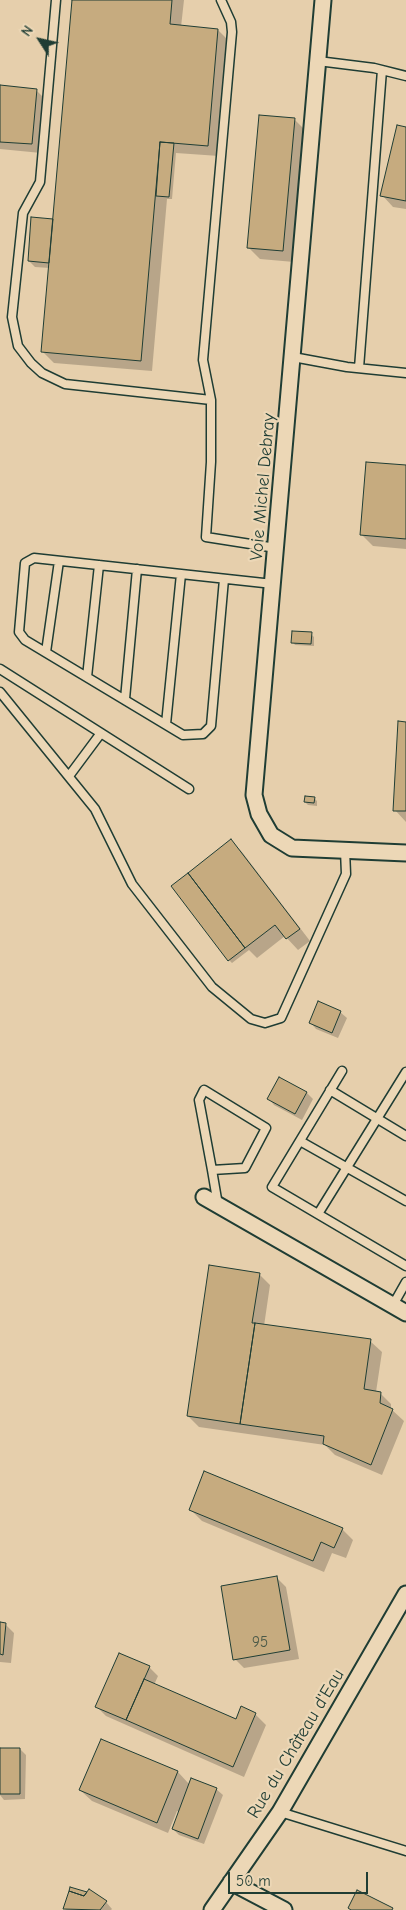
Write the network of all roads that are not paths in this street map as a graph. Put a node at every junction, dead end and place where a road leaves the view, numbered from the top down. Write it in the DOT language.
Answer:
graph roads {
  1 [pos="56,0"];
  2 [pos="222,0"];
  3 [pos="323,0"];
  4 [pos="318,62"];
  5 [pos="382,70"];
  6 [pos="406,76"];
  7 [pos="293,357"];
  8 [pos="359,368"];
  9 [pos="406,373"];
  10 [pos="211,400"];
  11 [pos="276,548"];
  12 [pos="59,561"];
  13 [pos="99,565"];
  14 [pos="138,569"];
  15 [pos="181,574"];
  16 [pos="224,579"];
  17 [pos="273,584"];
  18 [pos="46,652"];
  19 [pos="0,669"];
  20 [pos="87,677"];
  21 [pos="0,692"];
  22 [pos="125,700"];
  23 [pos="166,724"];
  24 [pos="102,733"];
  25 [pos="69,776"];
  26 [pos="190,789"];
  27 [pos="345,850"];
  28 [pos="406,853"];
  29 [pos="342,1071"];
  30 [pos="406,1072"];
  31 [pos="330,1090"];
  32 [pos="378,1119"];
  33 [pos="406,1136"];
  34 [pos="300,1141"];
  35 [pos="348,1167"];
  36 [pos="212,1170"];
  37 [pos="204,1197"];
  38 [pos="406,1201"];
  39 [pos="218,1206"];
  40 [pos="318,1214"];
  41 [pos="406,1266"];
  42 [pos="406,1282"];
  43 [pos="393,1305"];
  44 [pos="406,1313"];
  45 [pos="406,1594"];
  46 [pos="280,1812"];
  47 [pos="406,1851"];
  48 [pos="231,1882"];
  49 [pos="212,1910"];
  50 [pos="284,1910"];
  1 -- 10 [label="lane"];
  2 -- 10 [label="lane"];
  3 -- 4 [label="street, Voie Michel Debray"];
  4 -- 5 [label="lane"];
  4 -- 7 [label="street, Voie Michel Debray"];
  5 -- 6 [label="lane"];
  5 -- 8 [label="lane"];
  7 -- 8 [label="lane"];
  7 -- 11 [label="street, Voie Michel Debray"];
  8 -- 9 [label="lane"];
  10 -- 11 [label="lane"];
  11 -- 17 [label="street, Voie Michel Debray"];
  12 -- 13 [label="lane"];
  12 -- 18 [label="lane"];
  12 -- 18 [label="lane"];
  13 -- 14 [label="lane"];
  13 -- 20 [label="lane"];
  14 -- 15 [label="lane"];
  14 -- 22 [label="lane"];
  15 -- 16 [label="lane"];
  15 -- 23 [label="lane"];
  16 -- 17 [label="lane"];
  16 -- 23 [label="lane"];
  17 -- 27 [label="street, Voie Michel Debray"];
  18 -- 20 [label="lane"];
  19 -- 24 [label="lane"];
  20 -- 22 [label="lane"];
  21 -- 25 [label="lane"];
  22 -- 23 [label="lane"];
  24 -- 25 [label="lane"];
  24 -- 26 [label="lane"];
  25 -- 27 [label="lane"];
  27 -- 28 [label="street, Voie Michel Debray"];
  29 -- 31 [label="lane"];
  30 -- 32 [label="lane"];
  31 -- 32 [label="lane"];
  31 -- 34 [label="lane"];
  32 -- 33 [label="lane"];
  32 -- 35 [label="lane"];
  34 -- 35 [label="lane"];
  34 -- 40 [label="lane"];
  35 -- 38 [label="lane"];
  35 -- 40 [label="lane"];
  36 -- 36 [label="lane"];
  36 -- 39 [label="lane"];
  37 -- 39 [label="street"];
  39 -- 43 [label="street"];
  40 -- 41 [label="lane"];
  42 -- 43 [label="lane"];
  43 -- 44 [label="street"];
  45 -- 46 [label="street, Rue du Château d'Eau"];
  46 -- 47 [label="lane"];
  46 -- 48 [label="street, Rue du Château d'Eau"];
  48 -- 49 [label="street, Rue du Château d'Eau"];
  48 -- 50 [label="street"];
}
